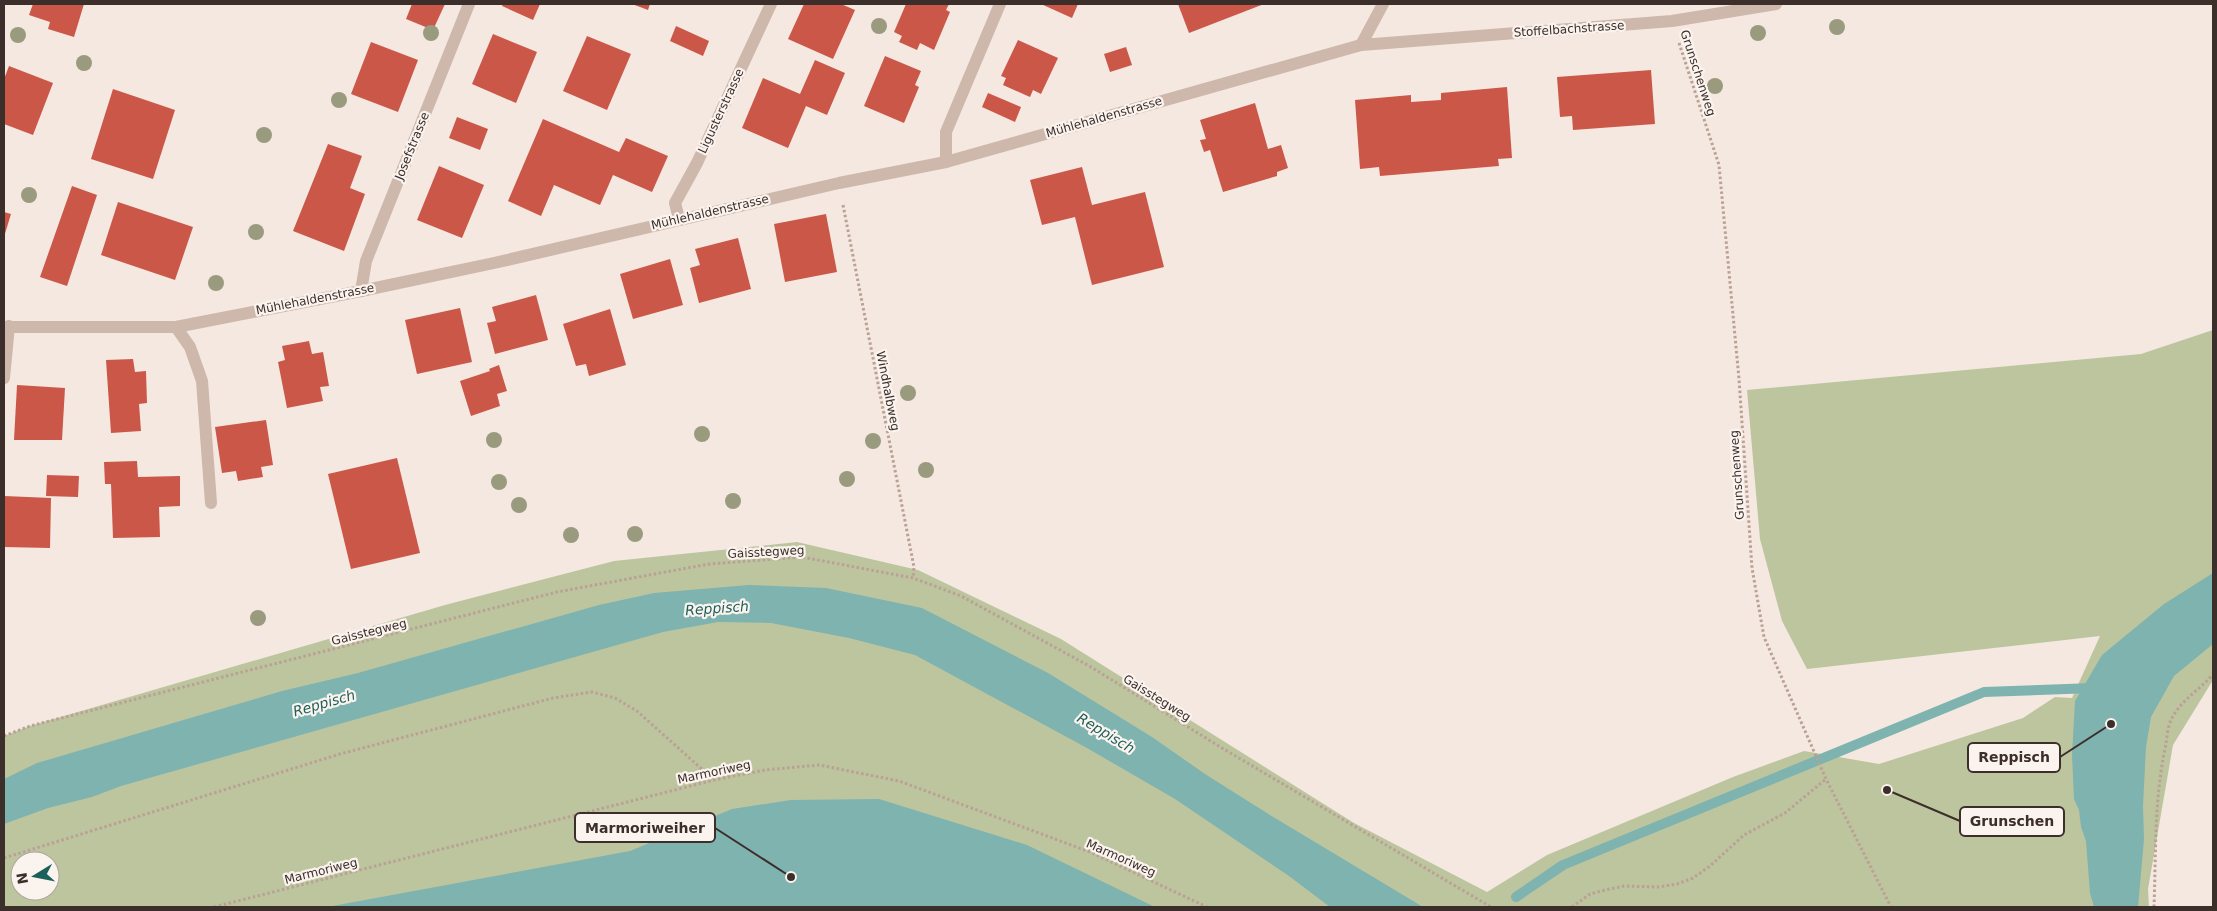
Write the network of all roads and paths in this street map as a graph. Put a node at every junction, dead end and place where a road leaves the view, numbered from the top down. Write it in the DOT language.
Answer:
graph roads {
  1 [pos="469,4"];
  2 [pos="771,4"];
  3 [pos="1000,4"];
  4 [pos="1383,4"];
  5 [pos="1776,4"];
  6 [pos="1672,21"];
  7 [pos="1361,45"];
  8 [pos="946,162"];
  9 [pos="843,208"];
  10 [pos="679,219"];
  11 [pos="361,291"];
  12 [pos="6,327"];
  13 [pos="176,327"];
  14 [pos="4,378"];
  15 [pos="211,503"];
  16 [pos="913,578"];
  17 [pos="2213,674"];
  18 [pos="4,736"];
  19 [pos="1826,779"];
  20 [pos="714,780"];
  21 [pos="4,858"];
  22 [pos="214,907"];
  23 [pos="1207,907"];
  24 [pos="1491,907"];
  25 [pos="1572,907"];
  26 [pos="1891,907"];
  27 [pos="2154,907"];
  1 -- 11 [label="street, Josefstrasse"];
  2 -- 10 [label="street, Ligusterstrasse"];
  3 -- 8 [label="street"];
  4 -- 7 [label="street"];
  5 -- 6 [label="street, Stoffelbachstrasse"];
  6 -- 7 [label="street, Stoffelbachstrasse"];
  6 -- 19 [label="path, Grunschenweg"];
  7 -- 8 [label="street, Mühlehaldenstrasse"];
  8 -- 10 [label="street, Mühlehaldenstrasse"];
  9 -- 16 [label="path, Windhalbweg"];
  10 -- 11 [label="street, Mühlehaldenstrasse"];
  11 -- 13 [label="street, Mühlehaldenstrasse"];
  12 -- 13 [label="street, Mühlehaldenstrasse"];
  12 -- 14 [label="street"];
  13 -- 15 [label="street"];
  16 -- 18 [label="path, Gaisstegweg"];
  16 -- 24 [label="path, Gaisstegweg"];
  17 -- 27 [label="path"];
  19 -- 25 [label="path"];
  19 -- 26 [label="path, Grunschenweg"];
  20 -- 21 [label="path"];
  20 -- 22 [label="path, Marmoriweg"];
  20 -- 23 [label="path, Marmoriweg"];
}
